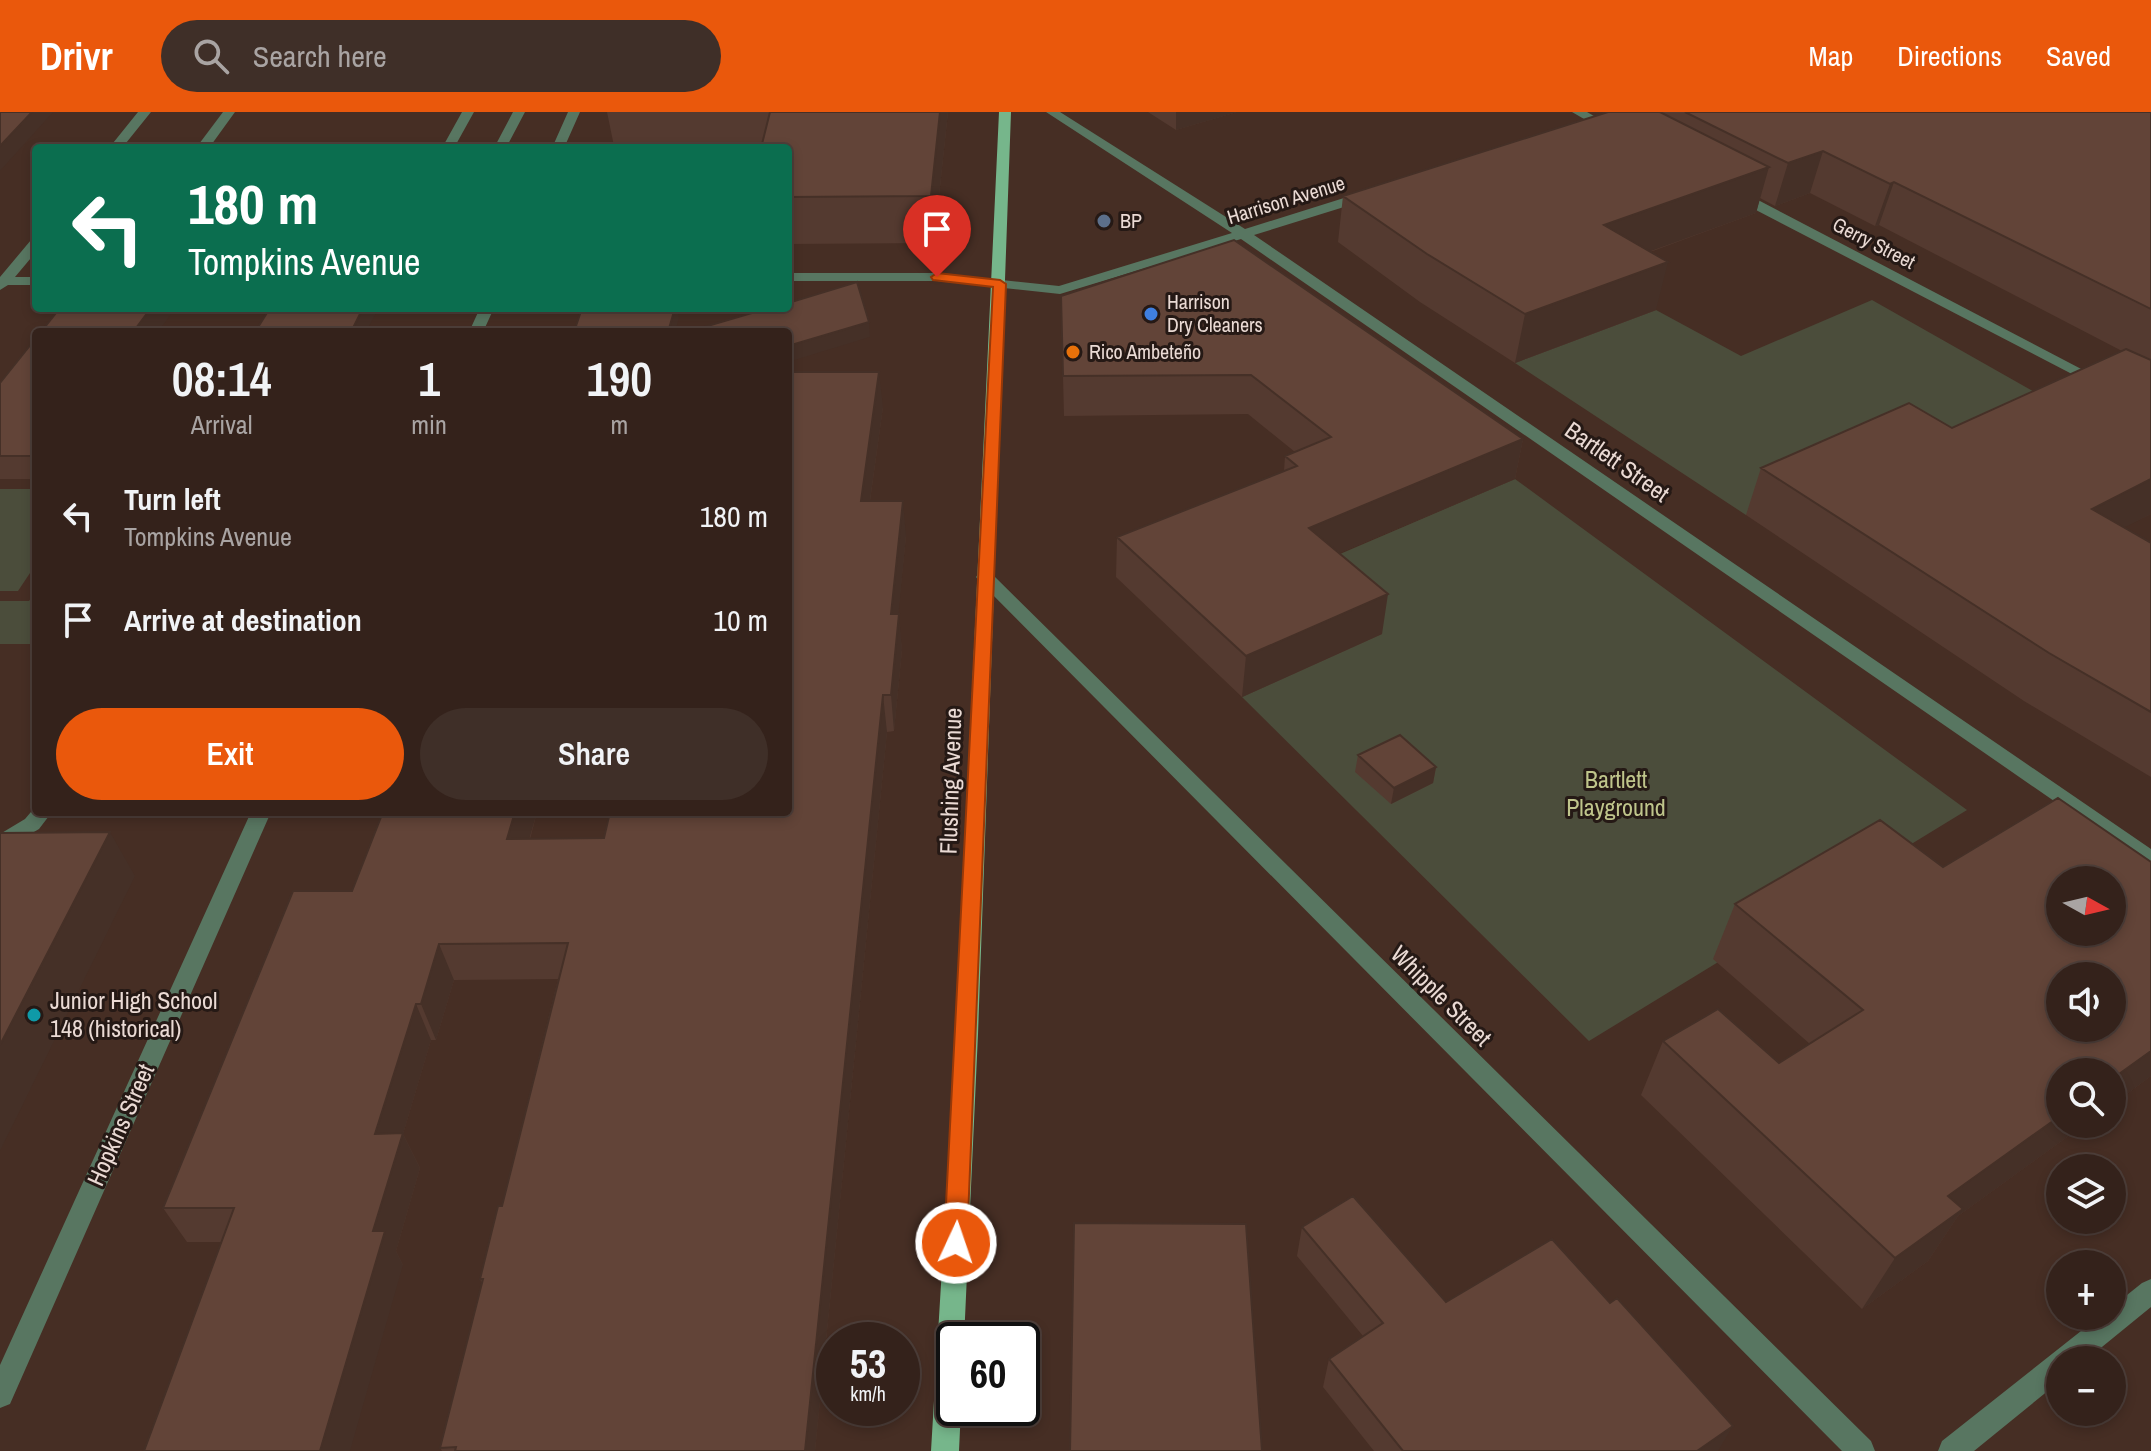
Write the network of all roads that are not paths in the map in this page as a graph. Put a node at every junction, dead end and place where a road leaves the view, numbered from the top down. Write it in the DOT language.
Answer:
graph roads {
  1 [pos="145,112"];
  2 [pos="229,112"];
  3 [pos="468,112"];
  4 [pos="519,112"];
  5 [pos="574,112"];
  6 [pos="1005,112"];
  7 [pos="1052,112"];
  8 [pos="1578,112"];
  9 [pos="1612,117"];
  10 [pos="1597,122"];
  11 [pos="1571,130"];
  12 [pos="1630,139"];
  13 [pos="118,144"];
  14 [pos="205,144"];
  15 [pos="450,144"];
  16 [pos="502,144"];
  17 [pos="560,144"];
  18 [pos="1715,183"];
  19 [pos="1384,190"];
  20 [pos="1245,235"];
  21 [pos="32,248"];
  22 [pos="792,277"];
  23 [pos="32,281"];
  24 [pos="1,283"];
  25 [pos="1000,284"];
  26 [pos="2109,388"];
  27 [pos="985,577"];
  28 [pos="39,816"];
  29 [pos="259,816"];
  30 [pos="0,844"];
  31 [pos="2151,860"];
  32 [pos="2151,1291"];
  33 [pos="2083,1346"];
  34 [pos="2046,1375"];
  35 [pos="0,1395"];
  36 [pos="945,1451"];
  37 [pos="1861,1451"];
  38 [pos="1952,1451"];
  1 -- 13 [label="street"];
  2 -- 14 [label="street"];
  3 -- 15 [label="street"];
  4 -- 16 [label="street"];
  5 -- 17 [label="street"];
  6 -- 25 [label="main road, Flushing Avenue"];
  7 -- 20 [label="street, Bartlett Street"];
  8 -- 10 [label="street"];
  9 -- 10 [label="street"];
  10 -- 11 [label="street"];
  10 -- 12 [label="street"];
  18 -- 26 [label="street, Gerry Street"];
  19 -- 20 [label="street, Harrison Avenue"];
  20 -- 25 [label="street, Harrison Avenue"];
  20 -- 31 [label="street, Bartlett Street"];
  21 -- 24 [label="street"];
  22 -- 25 [label="street, Harrison Avenue"];
  23 -- 24 [label="street"];
  25 -- 27 [label="main road, Flushing Avenue"];
  27 -- 36 [label="main road, Flushing Avenue"];
  27 -- 37 [label="street, Whipple Street"];
  28 -- 30 [label="street"];
  29 -- 35 [label="street, Hopkins Street"];
  32 -- 33 [label="street"];
  34 -- 38 [label="street"];
}
